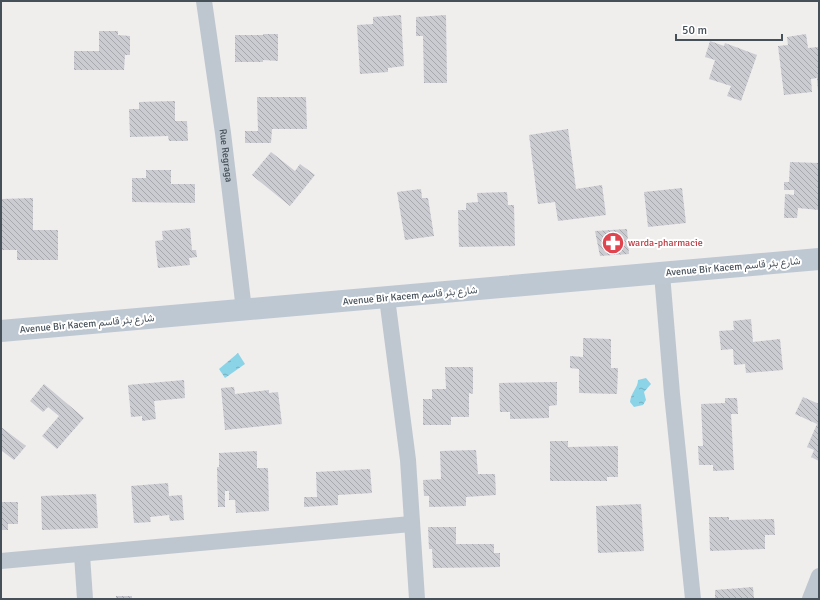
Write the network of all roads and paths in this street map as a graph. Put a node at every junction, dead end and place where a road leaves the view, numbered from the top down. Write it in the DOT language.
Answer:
graph roads {
  1 [pos="204,1"];
  2 [pos="819,259"];
  3 [pos="662,274"];
  4 [pos="387,298"];
  5 [pos="244,310"];
  6 [pos="1,331"];
  7 [pos="411,524"];
  8 [pos="82,555"];
  9 [pos="1,562"];
  10 [pos="819,576"];
  11 [pos="85,599"];
  12 [pos="417,599"];
  13 [pos="693,599"];
  14 [pos="810,599"];
  1 -- 5 [label="street, Rue Regraga"];
  2 -- 3 [label="street, Avenue Bir Kacem شارع بئر قاسم"];
  3 -- 4 [label="street, Avenue Bir Kacem شارع بئر قاسم"];
  3 -- 13 [label="street"];
  4 -- 5 [label="street, Avenue Bir Kacem شارع بئر قاسم"];
  4 -- 7 [label="street"];
  5 -- 6 [label="street, Avenue Bir Kacem شارع بئر قاسم"];
  7 -- 8 [label="street"];
  7 -- 12 [label="street"];
  8 -- 9 [label="street"];
  8 -- 11 [label="street"];
  10 -- 14 [label="street"];
}
